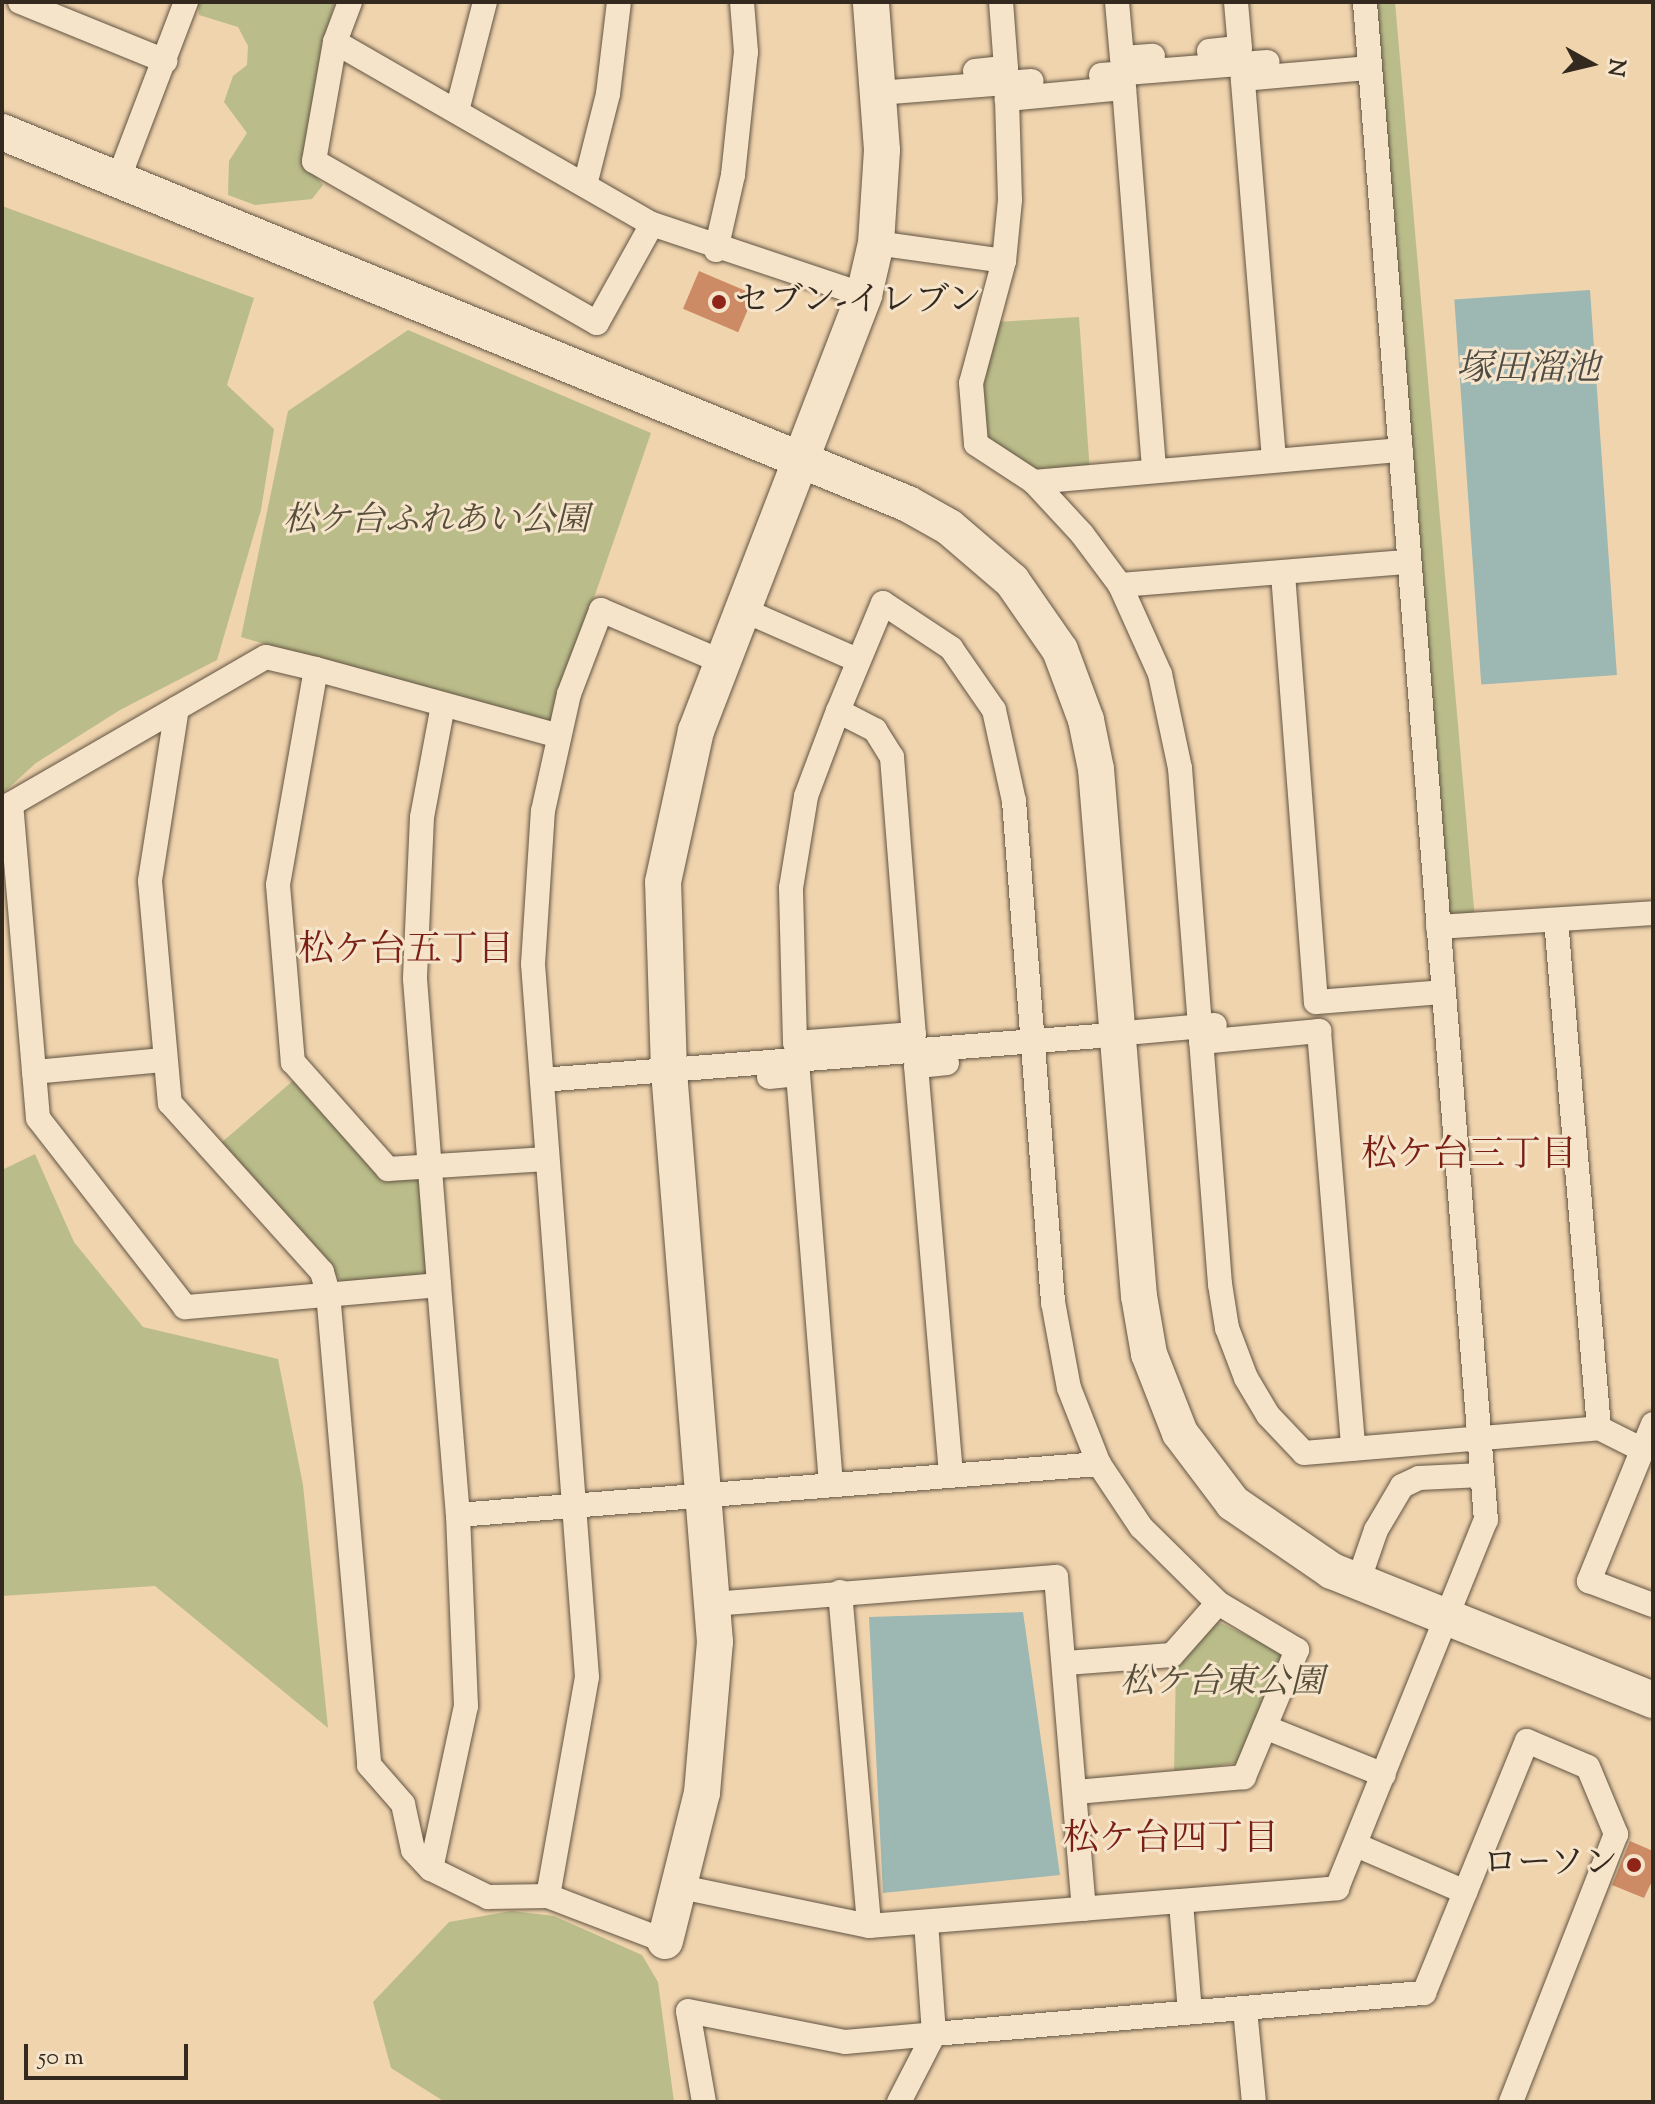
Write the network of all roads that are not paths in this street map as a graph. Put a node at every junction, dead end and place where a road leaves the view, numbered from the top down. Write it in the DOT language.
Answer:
graph roads {
  1 [pos="20,2"];
  2 [pos="186,2"];
  3 [pos="350,2"];
  4 [pos="485,2"];
  5 [pos="619,2"];
  6 [pos="742,2"];
  7 [pos="871,2"];
  8 [pos="1001,2"];
  9 [pos="1117,2"];
  10 [pos="1236,2"];
  11 [pos="1365,2"];
  12 [pos="335,42"];
  13 [pos="165,61"];
  14 [pos="1370,61"];
  15 [pos="878,86"];
  16 [pos="457,111"];
  17 [pos="2,132"];
  18 [pos="118,180"];
  19 [pos="585,185"];
  20 [pos="652,224"];
  21 [pos="876,243"];
  22 [pos="716,250"];
  23 [pos="1004,261"];
  24 [pos="864,295"];
  25 [pos="1401,450"];
  26 [pos="1274,459"];
  27 [pos="803,461"];
  28 [pos="1154,468"];
  29 [pos="1034,482"];
  30 [pos="1409,562"];
  31 [pos="1283,574"];
  32 [pos="1120,585"];
  33 [pos="741,609"];
  34 [pos="857,660"];
  35 [pos="720,661"];
  36 [pos="316,669"];
  37 [pos="443,705"];
  38 [pos="177,708"];
  39 [pos="838,711"];
  40 [pos="559,736"];
  41 [pos="1653,913"];
  42 [pos="1556,920"];
  43 [pos="1438,927"];
  44 [pos="1444,999"];
  45 [pos="1137,1032"];
  46 [pos="1200,1034"];
  47 [pos="1098,1036"];
  48 [pos="1033,1047"];
  49 [pos="164,1060"];
  50 [pos="34,1072"];
  51 [pos="670,1078"];
  52 [pos="542,1080"];
  53 [pos="547,1159"];
  54 [pos="431,1168"];
  55 [pos="439,1285"];
  56 [pos="328,1293"];
  57 [pos="1653,1424"];
  58 [pos="1599,1428"];
  59 [pos="1479,1438"];
  60 [pos="1353,1449"];
  61 [pos="1643,1450"];
  62 [pos="1099,1464"];
  63 [pos="951,1475"];
  64 [pos="1482,1475"];
  65 [pos="831,1485"];
  66 [pos="704,1495"];
  67 [pos="576,1506"];
  68 [pos="458,1515"];
  69 [pos="1358,1582"];
  70 [pos="840,1592"];
  71 [pos="1218,1603"];
  72 [pos="712,1604"];
  73 [pos="1653,1605"];
  74 [pos="1448,1618"];
  75 [pos="1066,1663"];
  76 [pos="1653,1700"];
  77 [pos="1265,1727"];
  78 [pos="1384,1775"];
  79 [pos="1077,1792"];
  80 [pos="1356,1845"];
  81 [pos="431,1869"];
  82 [pos="681,1887"];
  83 [pos="1465,1892"];
  84 [pos="548,1896"];
  85 [pos="1181,1903"];
  86 [pos="1084,1909"];
  87 [pos="926,1922"];
  88 [pos="869,1926"];
  89 [pos="665,1941"];
  90 [pos="1245,2009"];
  91 [pos="1190,2012"];
  92 [pos="934,2034"];
  93 [pos="704,2102"];
  94 [pos="899,2102"];
  95 [pos="1254,2102"];
  96 [pos="1511,2102"];
  1 -- 13 [label="street"];
  2 -- 13 [label="street"];
  3 -- 12 [label="street"];
  4 -- 16 [label="street"];
  5 -- 19 [label="street"];
  6 -- 22 [label="street"];
  7 -- 15 [label="street"];
  8 -- 15 [label="street"];
  9 -- 10 [label="street"];
  11 -- 14 [label="street"];
  12 -- 16 [label="street"];
  12 -- 20 [label="street"];
  13 -- 18 [label="street"];
  14 -- 15 [label="street"];
  14 -- 25 [label="street"];
  14 -- 26 [label="street"];
  15 -- 21 [label="street"];
  16 -- 19 [label="street"];
  17 -- 18 [label="street"];
  18 -- 27 [label="street"];
  19 -- 20 [label="street"];
  20 -- 22 [label="street"];
  21 -- 23 [label="street"];
  21 -- 24 [label="street"];
  22 -- 24 [label="street"];
  23 -- 28 [label="street"];
  23 -- 29 [label="street"];
  24 -- 27 [label="street"];
  25 -- 26 [label="street"];
  25 -- 30 [label="street"];
  26 -- 28 [label="street"];
  27 -- 33 [label="street"];
  27 -- 69 [label="street"];
  28 -- 29 [label="street"];
  29 -- 32 [label="street"];
  30 -- 31 [label="street"];
  30 -- 43 [label="street"];
  31 -- 32 [label="street"];
  31 -- 44 [label="street"];
  32 -- 46 [label="street"];
  33 -- 34 [label="street"];
  33 -- 35 [label="street"];
  34 -- 39 [label="street"];
  34 -- 48 [label="street"];
  35 -- 40 [label="street"];
  35 -- 51 [label="street"];
  36 -- 37 [label="street"];
  36 -- 38 [label="street"];
  36 -- 54 [label="street"];
  37 -- 40 [label="street"];
  37 -- 54 [label="street"];
  38 -- 49 [label="street"];
  38 -- 50 [label="street"];
  39 -- 39 [label="street"];
  40 -- 52 [label="street"];
  41 -- 42 [label="street"];
  42 -- 43 [label="street"];
  42 -- 58 [label="street"];
  43 -- 44 [label="street"];
  44 -- 46 [label="street"];
  44 -- 59 [label="street"];
  45 -- 46 [label="street"];
  46 -- 60 [label="street"];
  46 -- 60 [label="street"];
  47 -- 48 [label="street"];
  48 -- 51 [label="street"];
  48 -- 62 [label="street"];
  48 -- 63 [label="street"];
  49 -- 50 [label="street"];
  49 -- 56 [label="street"];
  50 -- 56 [label="street"];
  51 -- 52 [label="street"];
  51 -- 65 [label="street"];
  51 -- 66 [label="street"];
  52 -- 53 [label="street"];
  53 -- 54 [label="street"];
  53 -- 67 [label="street"];
  54 -- 55 [label="street"];
  55 -- 56 [label="street"];
  55 -- 68 [label="street"];
  56 -- 81 [label="street"];
  57 -- 61 [label="street"];
  58 -- 59 [label="street"];
  58 -- 61 [label="street"];
  59 -- 60 [label="street"];
  59 -- 64 [label="street"];
  61 -- 73 [label="street"];
  62 -- 63 [label="street"];
  62 -- 71 [label="street"];
  63 -- 65 [label="street"];
  64 -- 69 [label="street"];
  64 -- 74 [label="street"];
  65 -- 66 [label="street"];
  66 -- 67 [label="street"];
  66 -- 72 [label="street"];
  67 -- 68 [label="street"];
  67 -- 84 [label="street"];
  68 -- 81 [label="street"];
  69 -- 74 [label="street"];
  70 -- 72 [label="street"];
  70 -- 75 [label="street"];
  70 -- 88 [label="street"];
  71 -- 75 [label="street"];
  71 -- 77 [label="street"];
  72 -- 82 [label="street"];
  74 -- 76 [label="street"];
  74 -- 78 [label="street"];
  75 -- 79 [label="street"];
  77 -- 78 [label="street"];
  77 -- 79 [label="street"];
  78 -- 80 [label="street"];
  79 -- 86 [label="street"];
  80 -- 83 [label="street"];
  80 -- 85 [label="street"];
  81 -- 84 [label="street"];
  82 -- 88 [label="street"];
  82 -- 89 [label="street"];
  83 -- 90 [label="street"];
  83 -- 96 [label="street"];
  84 -- 89 [label="street"];
  85 -- 86 [label="street"];
  85 -- 91 [label="street"];
  86 -- 87 [label="street"];
  87 -- 88 [label="street"];
  87 -- 92 [label="street"];
  90 -- 91 [label="street"];
  90 -- 95 [label="street"];
  91 -- 92 [label="street"];
  92 -- 93 [label="street"];
  92 -- 94 [label="street"];
}
